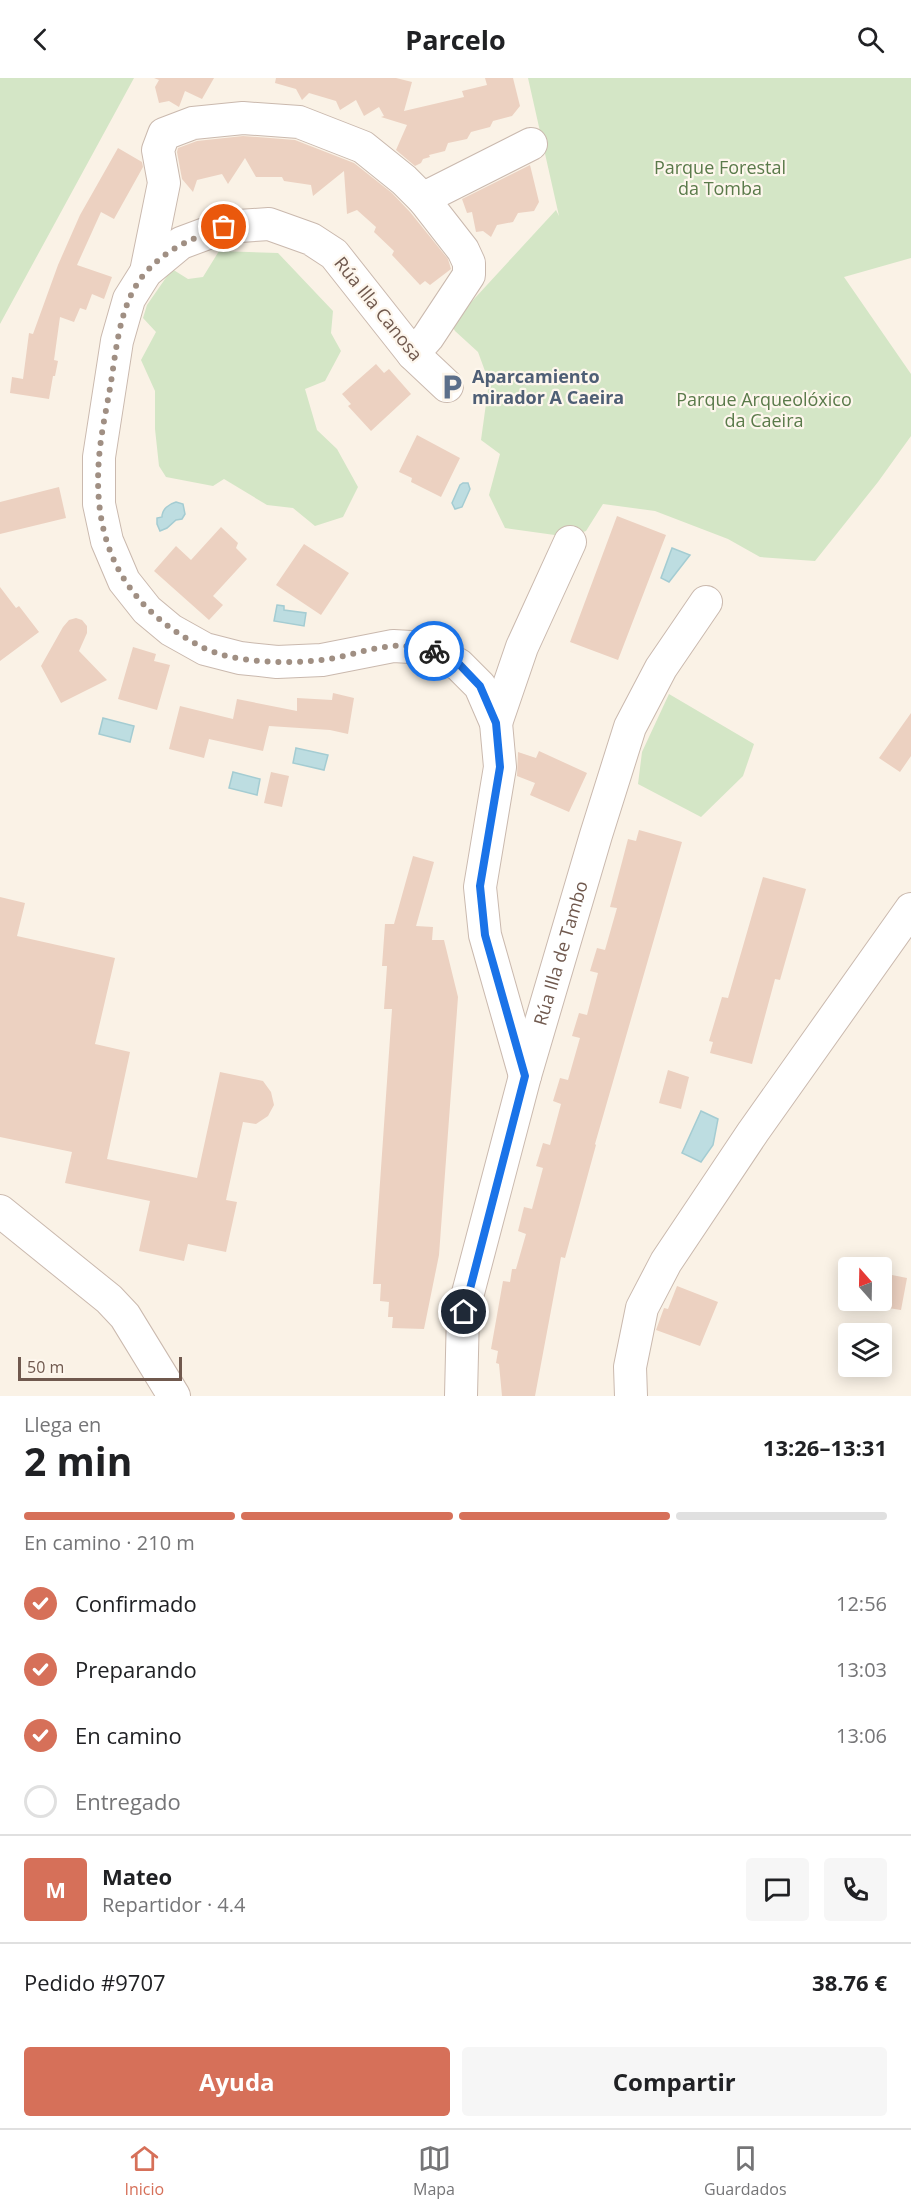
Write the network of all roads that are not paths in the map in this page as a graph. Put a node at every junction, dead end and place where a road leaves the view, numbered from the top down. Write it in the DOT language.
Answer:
graph roads {
  1 [pos="531,144"];
  2 [pos="424,200"];
  3 [pos="146,272"];
  4 [pos="413,354"];
  5 [pos="447,386"];
  6 [pos="570,542"];
  7 [pos="706,602"];
  8 [pos="496,723"];
  9 [pos="911,909"];
  10 [pos="525,1076"];
  11 [pos="0,1211"];
  12 [pos="174,1396"];
  13 [pos="461,1396"];
  14 [pos="631,1396"];
  1 -- 2 [label="street"];
  2 -- 3 [label="street"];
  2 -- 4 [label="street"];
  3 -- 4 [label="street, Rúa Illa Canosa"];
  3 -- 8 [label="street, Rúa Illa Canosa"];
  4 -- 5 [label="street, Rúa Illa Canosa"];
  6 -- 8 [label="street"];
  7 -- 10 [label="street, Rúa Illa de Tambo"];
  8 -- 10 [label="street, Rúa Illa Canosa"];
  9 -- 14 [label="street"];
  10 -- 13 [label="street, Rúa Illa de Tambo"];
  11 -- 12 [label="street"];
}
